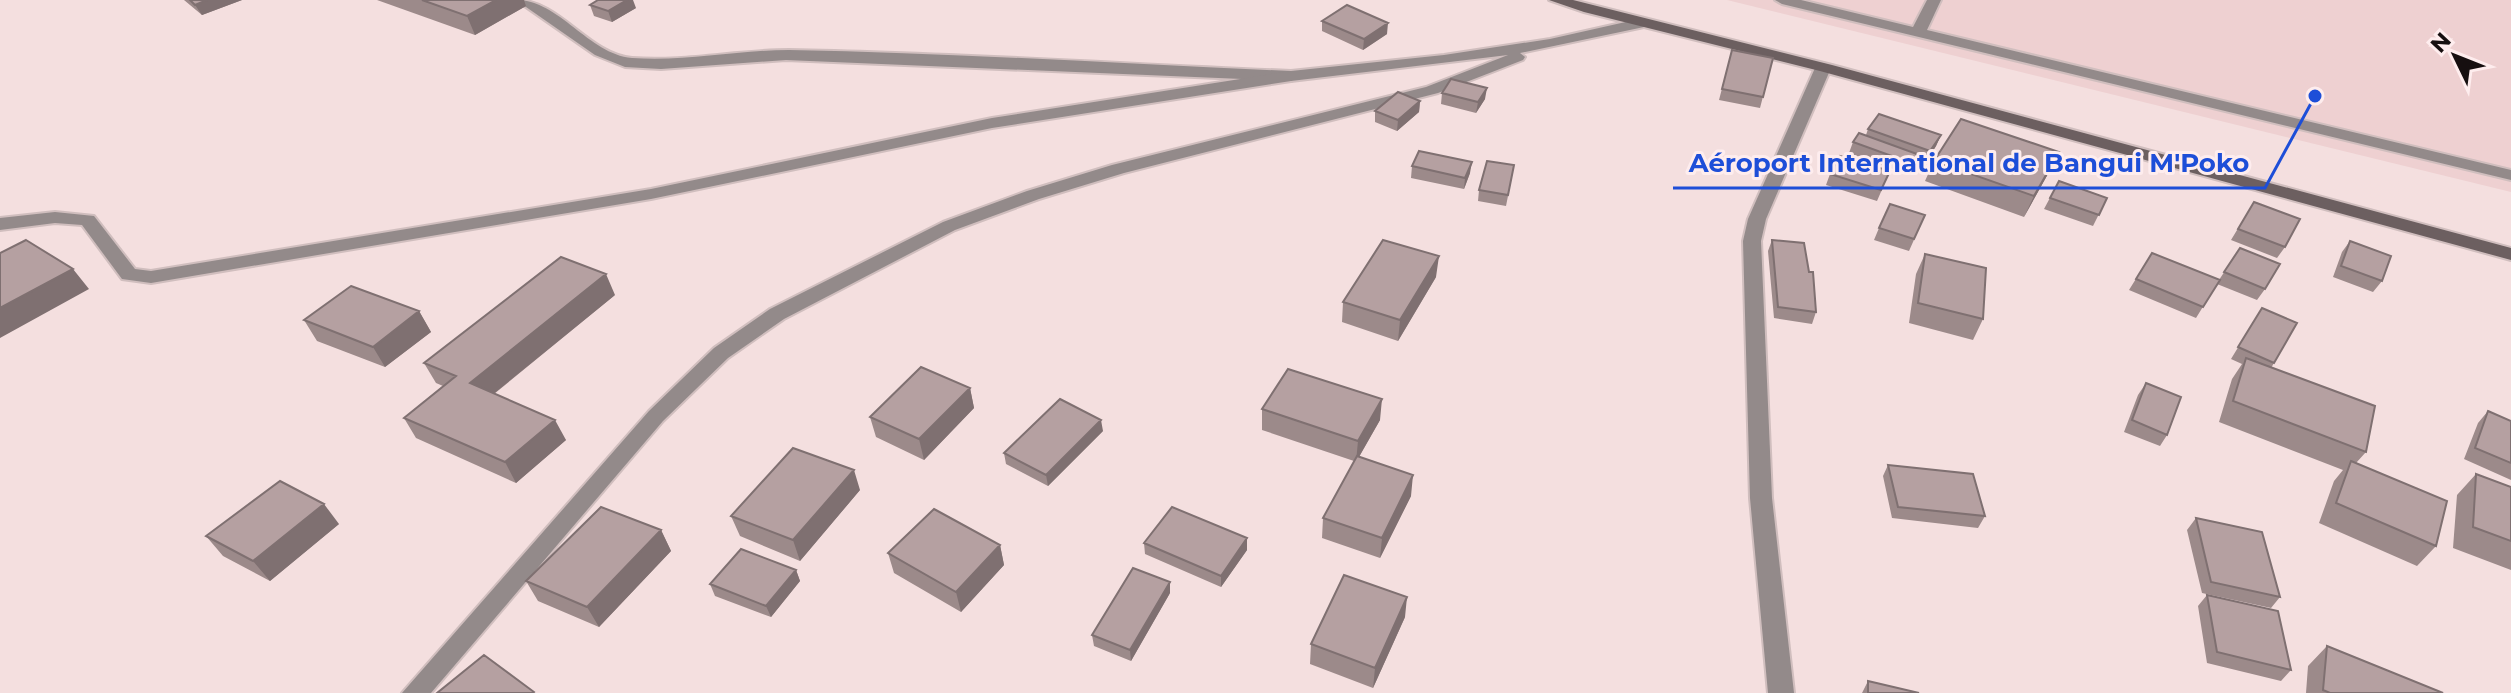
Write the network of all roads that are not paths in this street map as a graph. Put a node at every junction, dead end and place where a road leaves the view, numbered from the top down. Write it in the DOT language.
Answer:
graph roads {
  1 [pos="523,0"];
  2 [pos="1556,0"];
  3 [pos="1782,0"];
  4 [pos="1934,0"];
  5 [pos="1639,24"];
  6 [pos="1918,33"];
  7 [pos="1550,44"];
  8 [pos="1823,68"];
  9 [pos="1291,76"];
  10 [pos="2511,175"];
  11 [pos="0,224"];
  12 [pos="2511,254"];
  13 [pos="415,693"];
  14 [pos="1781,693"];
  1 -- 9 [label="street"];
  2 -- 5 [label="street"];
  3 -- 6 [label="street"];
  4 -- 6 [label="street"];
  5 -- 7 [label="street"];
  5 -- 8 [label="street"];
  6 -- 10 [label="street"];
  7 -- 9 [label="street"];
  7 -- 13 [label="street"];
  8 -- 12 [label="street"];
  8 -- 14 [label="street"];
  9 -- 11 [label="street"];
}
